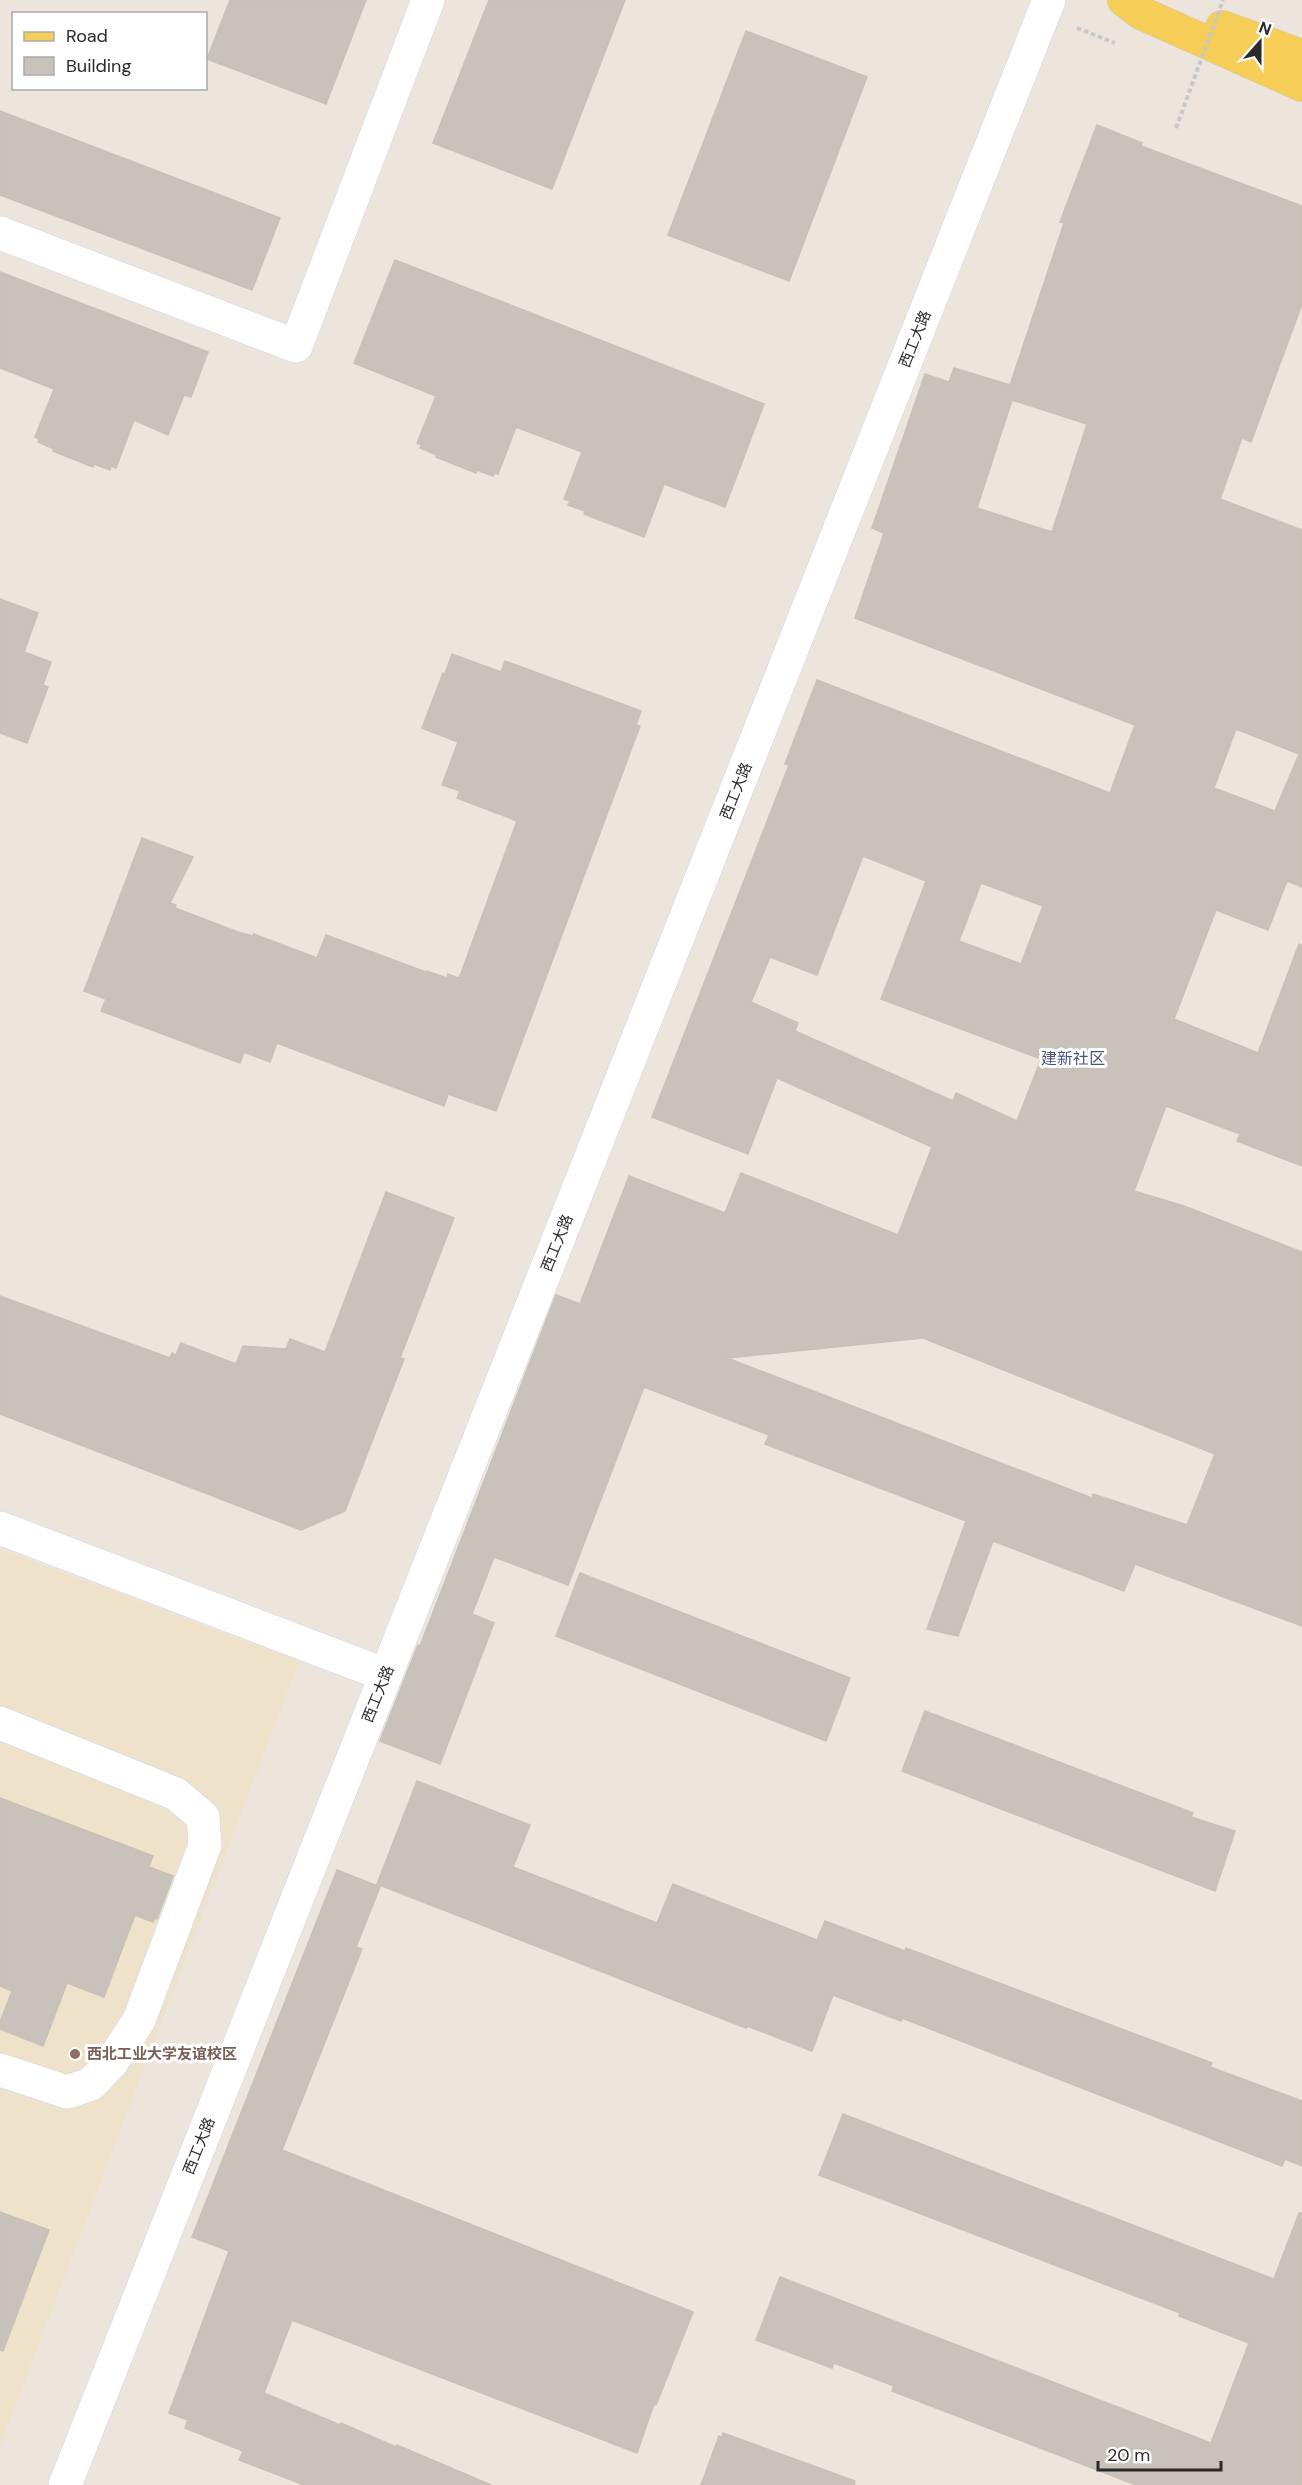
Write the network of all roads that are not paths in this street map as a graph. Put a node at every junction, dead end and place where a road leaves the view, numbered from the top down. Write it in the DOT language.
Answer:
graph roads {
  1 [pos="428,0"];
  2 [pos="1049,0"];
  3 [pos="1124,0"];
  4 [pos="1147,0"];
  5 [pos="1302,56"];
  6 [pos="1302,85"];
  7 [pos="0,233"];
  8 [pos="0,1528"];
  9 [pos="386,1675"];
  10 [pos="0,1723"];
  11 [pos="0,2070"];
  12 [pos="65,2485"];
  1 -- 7 [label="street"];
  2 -- 9 [label="street, 西工大路"];
  3 -- 6 [label="main road"];
  4 -- 5 [label="main road"];
  8 -- 9 [label="street"];
  9 -- 12 [label="street, 西工大路"];
  10 -- 11 [label="street"];
}
